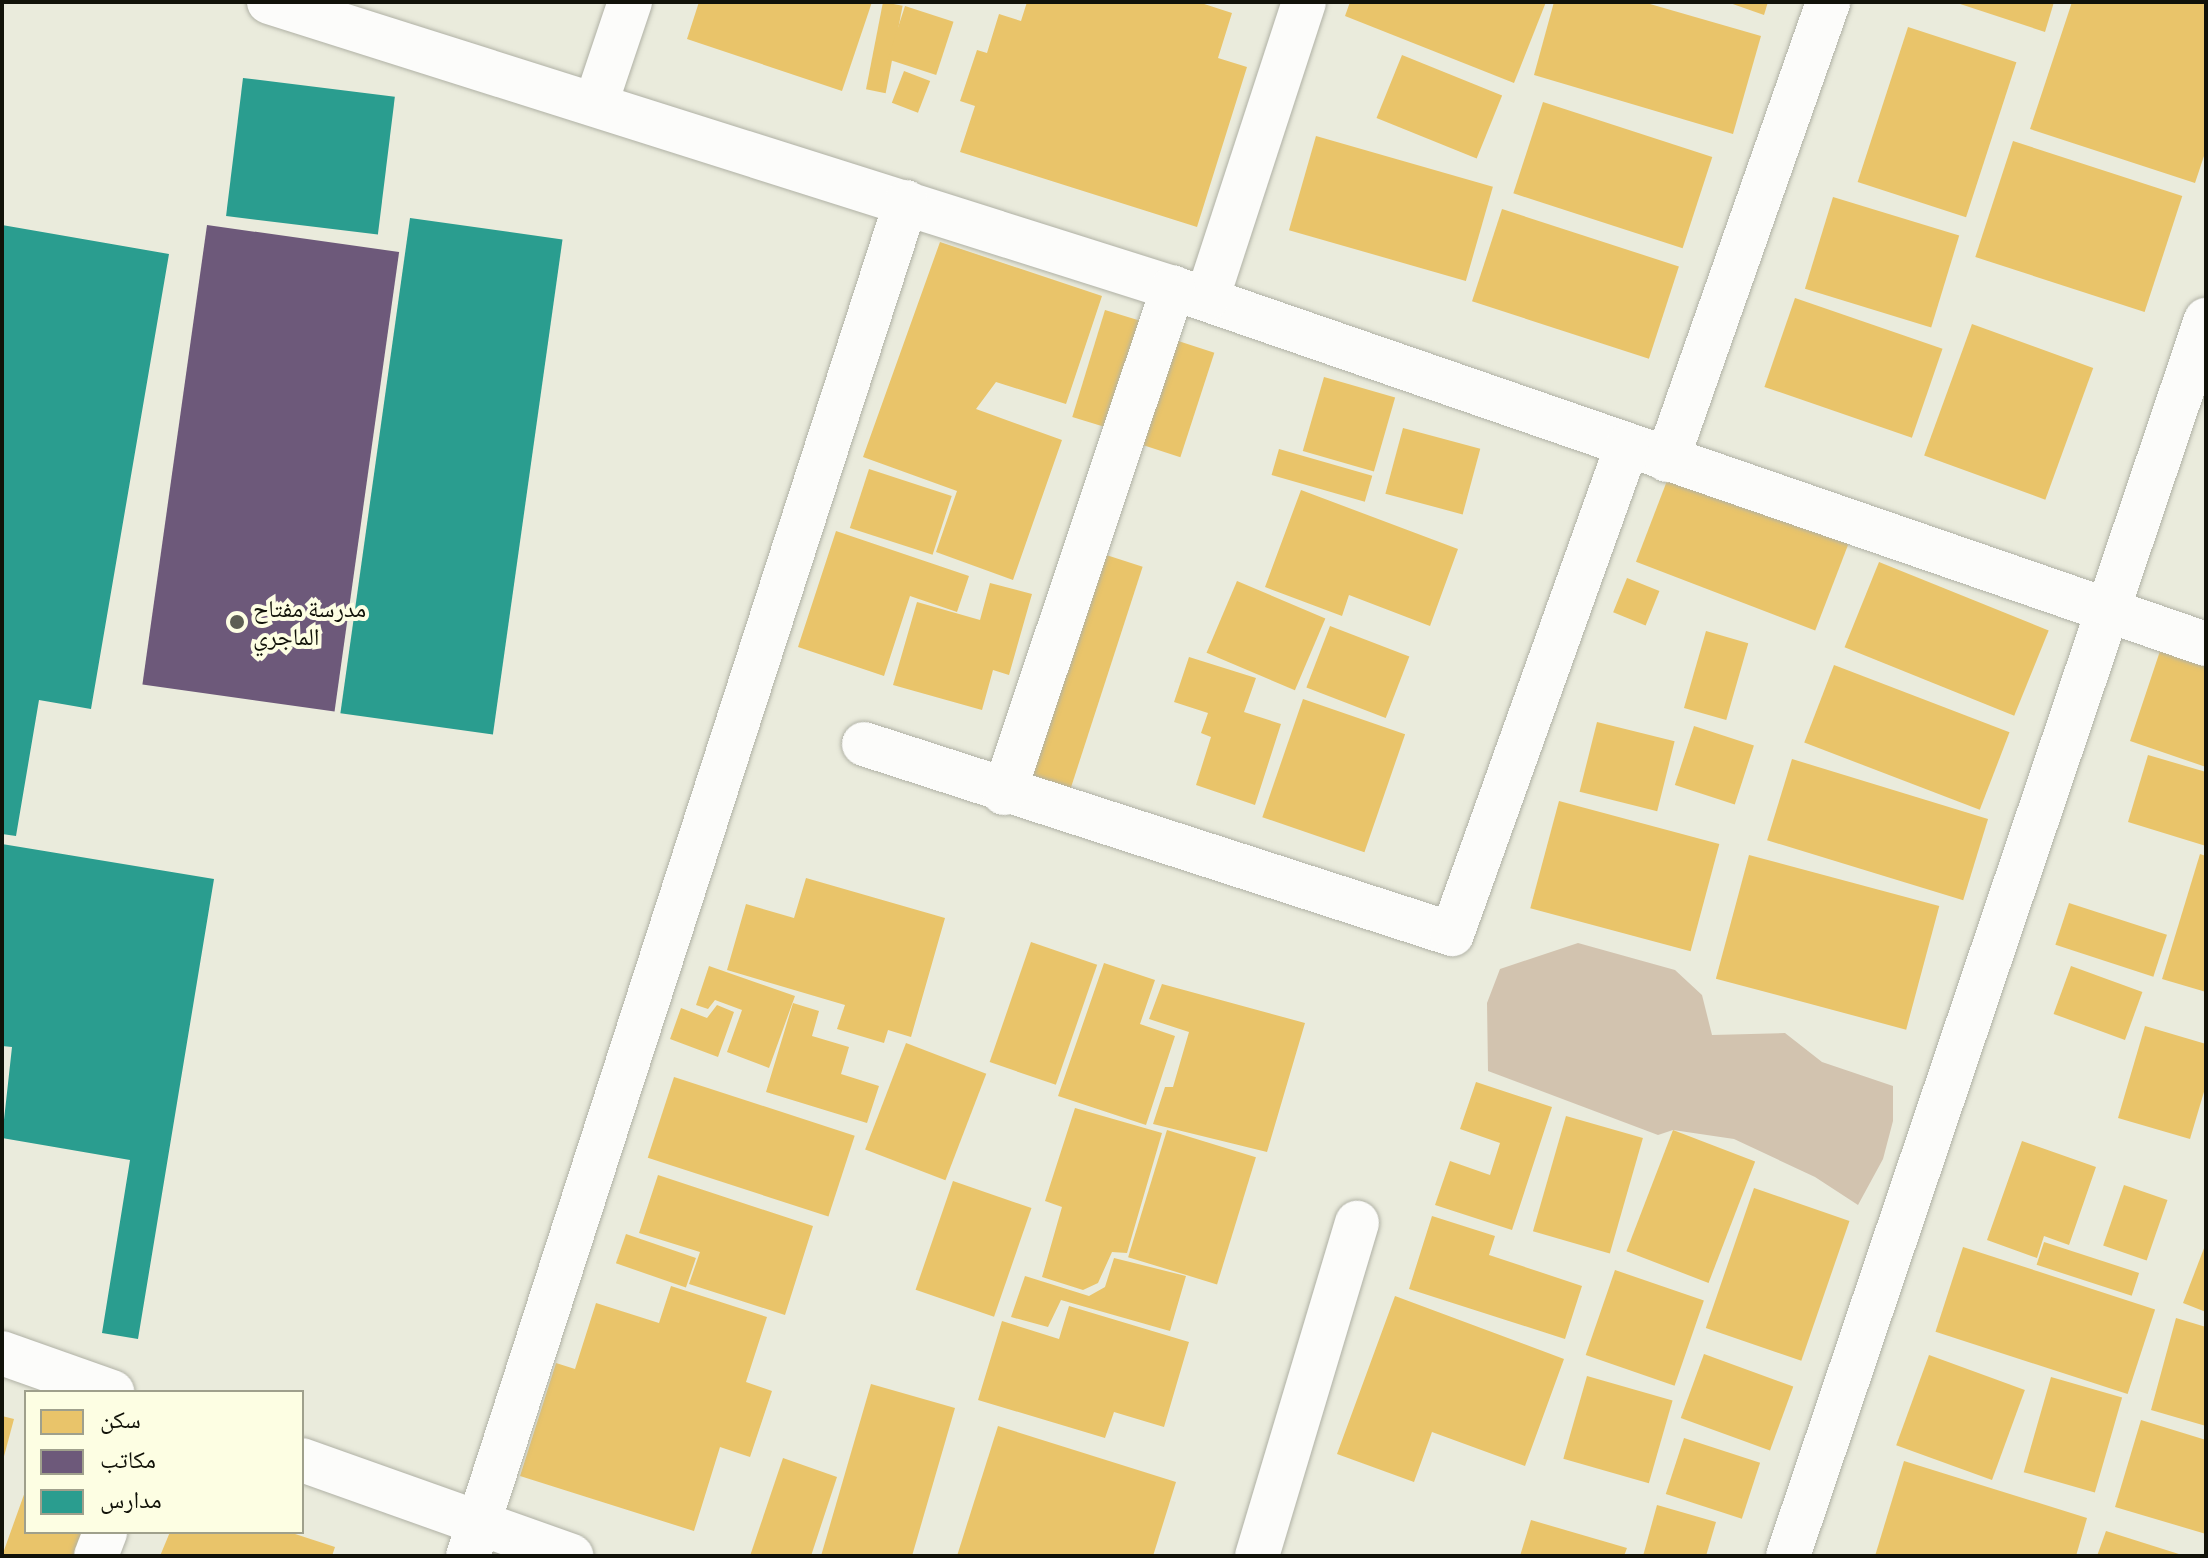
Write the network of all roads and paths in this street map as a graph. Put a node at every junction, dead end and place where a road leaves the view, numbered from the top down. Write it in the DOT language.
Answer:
graph roads {
  1 [pos="269,2"];
  2 [pos="630,2"];
  3 [pos="1304,2"];
  4 [pos="1828,2"];
  5 [pos="596,103"];
  6 [pos="906,202"];
  7 [pos="1190,294"];
  8 [pos="2206,320"];
  9 [pos="1627,446"];
  10 [pos="1667,460"];
  11 [pos="2107,612"];
  12 [pos="2206,644"];
  13 [pos="864,744"];
  14 [pos="1004,793"];
  15 [pos="1357,1223"];
  16 [pos="2,1353"];
  17 [pos="106,1390"];
  18 [pos="304,1461"];
  19 [pos="104,1534"];
  20 [pos="473,1540"];
  21 [pos="96,1556"];
  22 [pos="571,1556"];
  23 [pos="1257,1556"];
  24 [pos="1788,1556"];
  1 -- 5 [label="street"];
  2 -- 5 [label="street"];
  3 -- 7 [label="street"];
  4 -- 10 [label="street"];
  5 -- 6 [label="street"];
  6 -- 7 [label="street"];
  6 -- 20 [label="street"];
  7 -- 9 [label="street"];
  7 -- 14 [label="street"];
  8 -- 11 [label="street"];
  9 -- 10 [label="street"];
  9 -- 14 [label="street"];
  10 -- 11 [label="street"];
  11 -- 12 [label="street"];
  11 -- 24 [label="street"];
  13 -- 14 [label="street"];
  15 -- 23 [label="street"];
  16 -- 17 [label="street"];
  18 -- 20 [label="street"];
  19 -- 21 [label="street"];
  20 -- 22 [label="street"];
}
